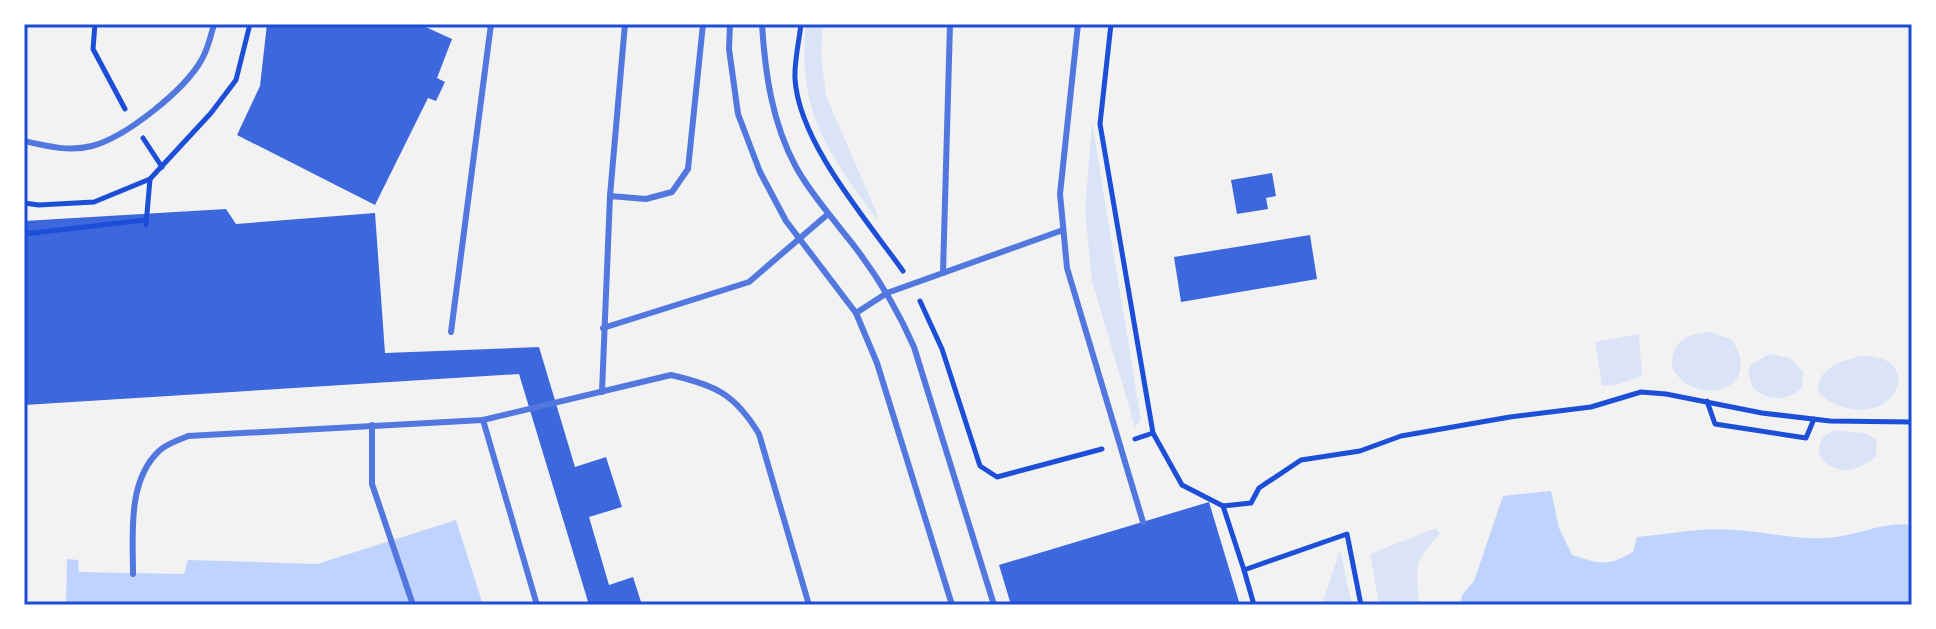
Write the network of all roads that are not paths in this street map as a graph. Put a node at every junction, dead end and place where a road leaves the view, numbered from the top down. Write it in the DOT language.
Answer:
graph roads {
  1 [pos="214,24"];
  2 [pos="491,24"];
  3 [pos="625,24"];
  4 [pos="703,24"];
  5 [pos="730,24"];
  6 [pos="762,24"];
  7 [pos="950,24"];
  8 [pos="1078,24"];
  9 [pos="24,141"];
  10 [pos="610,196"];
  11 [pos="828,214"];
  12 [pos="1063,230"];
  13 [pos="800,240"];
  14 [pos="943,273"];
  15 [pos="887,293"];
  16 [pos="856,313"];
  17 [pos="603,328"];
  18 [pos="451,332"];
  19 [pos="602,392"];
  20 [pos="483,420"];
  21 [pos="372,425"];
  22 [pos="1143,522"];
  23 [pos="133,574"];
  24 [pos="412,602"];
  25 [pos="537,605"];
  26 [pos="809,605"];
  27 [pos="952,605"];
  28 [pos="994,605"];
  1 -- 9 [label="lane"];
  2 -- 18 [label="lane"];
  3 -- 10 [label="lane"];
  4 -- 10 [label="lane"];
  5 -- 13 [label="lane"];
  6 -- 11 [label="lane"];
  7 -- 14 [label="lane"];
  8 -- 12 [label="lane"];
  10 -- 17 [label="lane"];
  11 -- 13 [label="lane"];
  11 -- 15 [label="lane"];
  12 -- 14 [label="lane"];
  12 -- 22 [label="lane"];
  13 -- 16 [label="lane"];
  13 -- 17 [label="lane"];
  14 -- 15 [label="lane"];
  15 -- 16 [label="lane"];
  15 -- 28 [label="lane"];
  16 -- 27 [label="lane"];
  17 -- 19 [label="lane"];
  19 -- 20 [label="lane"];
  19 -- 26 [label="lane"];
  20 -- 21 [label="lane"];
  20 -- 25 [label="lane"];
  21 -- 23 [label="lane"];
  21 -- 24 [label="lane"];
}
